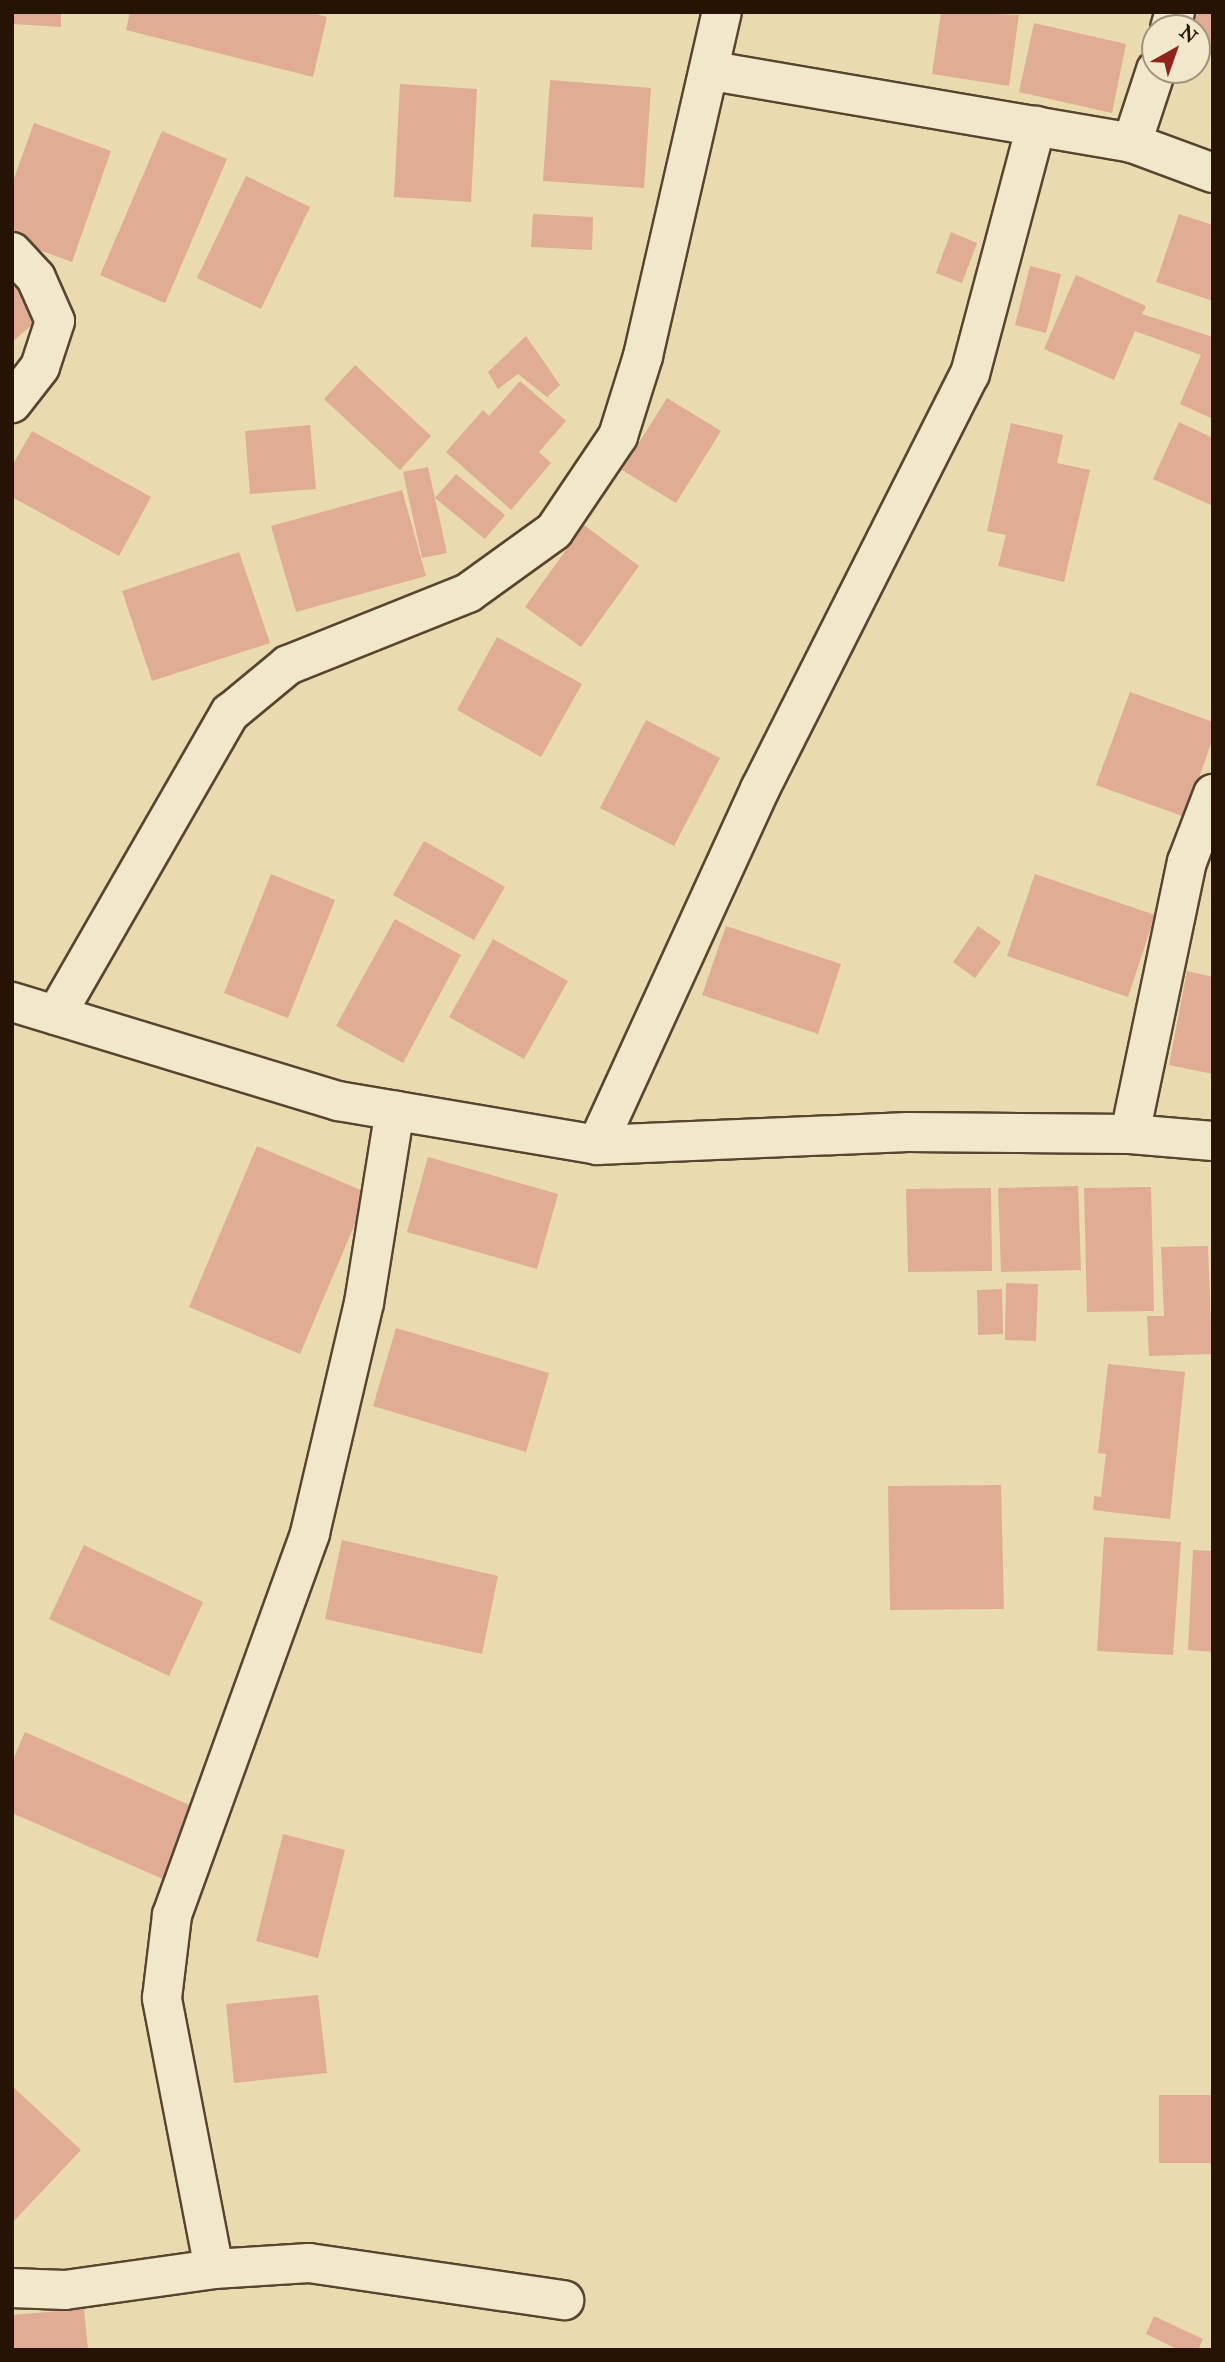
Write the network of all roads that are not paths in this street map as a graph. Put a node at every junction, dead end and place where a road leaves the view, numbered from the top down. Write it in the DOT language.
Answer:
graph roads {
  1 [pos="722,12"];
  2 [pos="712,71"];
  3 [pos="1151,84"];
  4 [pos="1037,126"];
  5 [pos="1132,143"];
  6 [pos="1213,173"];
  7 [pos="12,252"];
  8 [pos="12,403"];
  9 [pos="1213,794"];
  10 [pos="12,1002"];
  11 [pos="56,1015"];
  12 [pos="395,1110"];
  13 [pos="1130,1134"];
  14 [pos="1213,1141"];
  15 [pos="597,1145"];
  16 [pos="214,2269"];
  17 [pos="12,2288"];
  18 [pos="564,2300"];
  1 -- 2 [label="street"];
  2 -- 4 [label="street"];
  2 -- 11 [label="street"];
  3 -- 5 [label="street"];
  4 -- 5 [label="street"];
  4 -- 15 [label="street"];
  5 -- 6 [label="street"];
  7 -- 8 [label="street"];
  9 -- 13 [label="street"];
  10 -- 11 [label="street"];
  11 -- 12 [label="street"];
  12 -- 15 [label="street"];
  12 -- 16 [label="street"];
  13 -- 14 [label="street"];
  13 -- 15 [label="street"];
  16 -- 17 [label="street"];
  16 -- 18 [label="street"];
}
